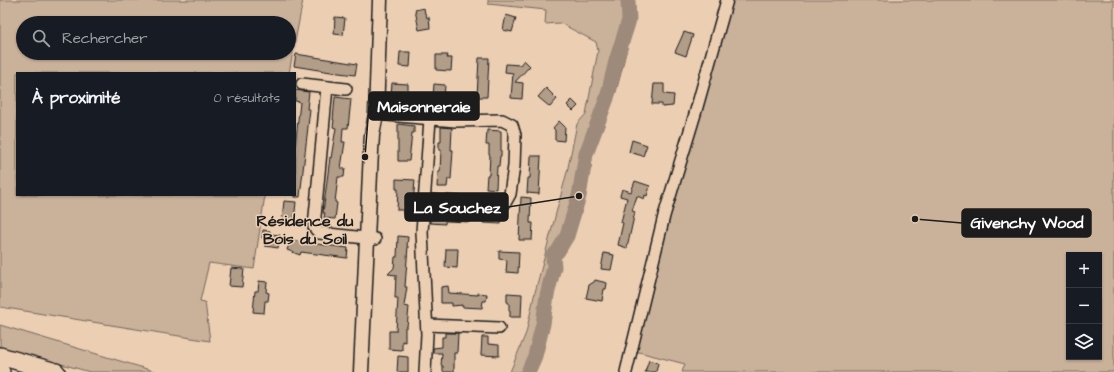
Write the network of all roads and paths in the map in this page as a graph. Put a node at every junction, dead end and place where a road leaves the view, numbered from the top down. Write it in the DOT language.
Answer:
graph roads {
  1 [pos="380,0"];
  2 [pos="727,0"];
  3 [pos="302,84"];
  4 [pos="328,87"];
  5 [pos="346,89"];
  6 [pos="376,114"];
  7 [pos="430,119"];
  8 [pos="426,200"];
  9 [pos="371,239"];
  10 [pos="427,325"];
  11 [pos="499,328"];
  12 [pos="0,356"];
  13 [pos="365,370"];
  14 [pos="56,372"];
  15 [pos="425,372"];
  16 [pos="626,372"];
  1 -- 6 [label="main road"];
  2 -- 16 [label="street"];
  3 -- 4 [label="street"];
  4 -- 5 [label="street"];
  4 -- 9 [label="street"];
  6 -- 7 [label="street"];
  6 -- 9 [label="main road"];
  7 -- 8 [label="street"];
  7 -- 8 [label="street"];
  8 -- 10 [label="street"];
  9 -- 13 [label="main road"];
  10 -- 11 [label="street"];
  10 -- 15 [label="street"];
  12 -- 14 [label="highway"];
}
